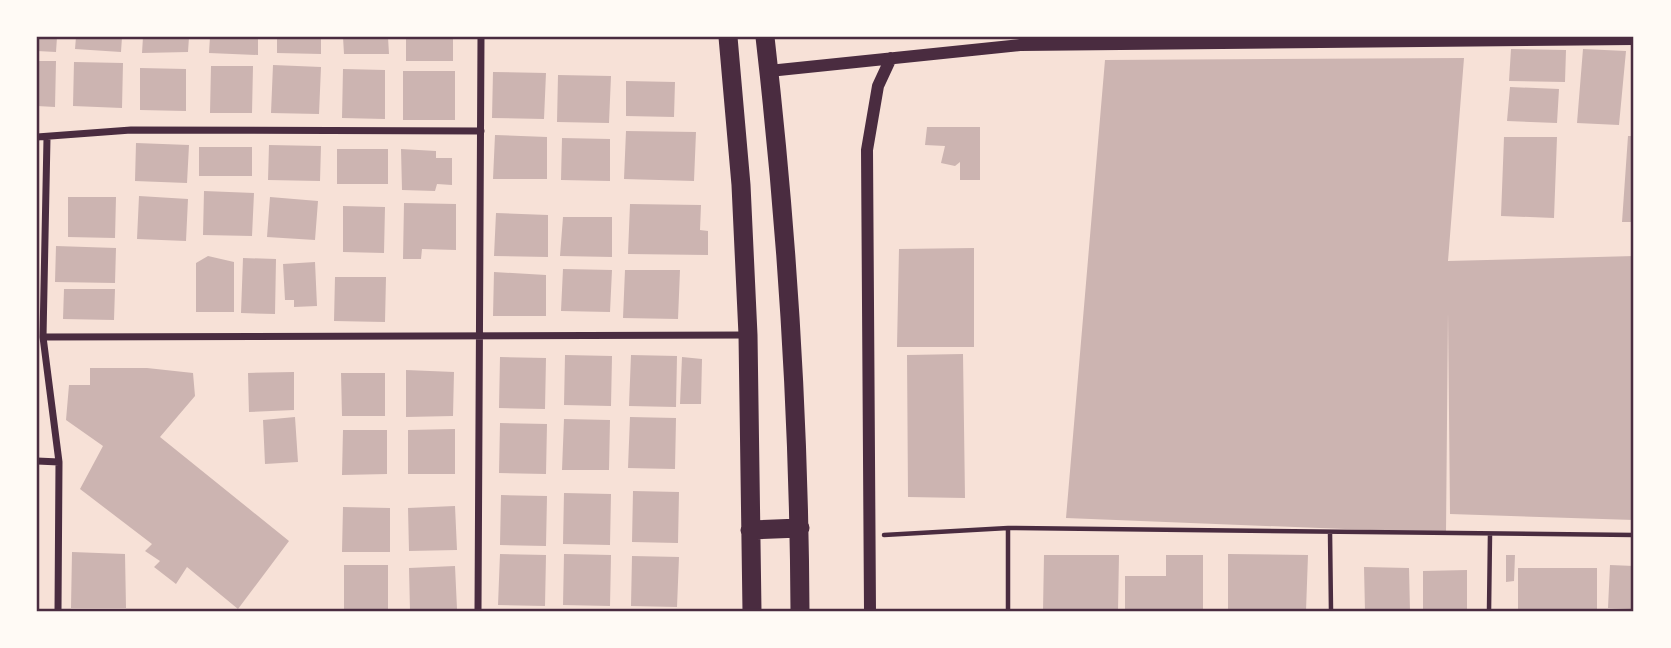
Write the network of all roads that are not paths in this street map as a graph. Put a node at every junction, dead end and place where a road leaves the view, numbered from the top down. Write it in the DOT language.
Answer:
graph roads {
  1 [pos="481,37"];
  2 [pos="728,37"];
  3 [pos="765,37"];
  4 [pos="1634,39"];
  5 [pos="891,58"];
  6 [pos="769,71"];
  7 [pos="481,131"];
  8 [pos="37,137"];
  9 [pos="47,138"];
  10 [pos="748,335"];
  11 [pos="43,337"];
  12 [pos="480,337"];
  13 [pos="37,461"];
  14 [pos="59,461"];
  15 [pos="800,528"];
  16 [pos="750,530"];
  17 [pos="58,611"];
  18 [pos="478,611"];
  19 [pos="752,611"];
  20 [pos="800,611"];
  21 [pos="870,611"];
  1 -- 7 [label="street"];
  2 -- 10 [label="highway"];
  3 -- 6 [label="highway"];
  4 -- 5 [label="street"];
  5 -- 6 [label="street"];
  5 -- 21 [label="street"];
  6 -- 15 [label="highway"];
  7 -- 9 [label="street"];
  7 -- 12 [label="street"];
  8 -- 9 [label="street"];
  9 -- 11 [label="street"];
  10 -- 12 [label="street"];
  10 -- 16 [label="highway"];
  11 -- 12 [label="street"];
  11 -- 14 [label="street"];
  12 -- 18 [label="street"];
  13 -- 14 [label="street"];
  14 -- 17 [label="street"];
  15 -- 16 [label="highway"];
  15 -- 20 [label="highway"];
  16 -- 19 [label="highway"];
}
